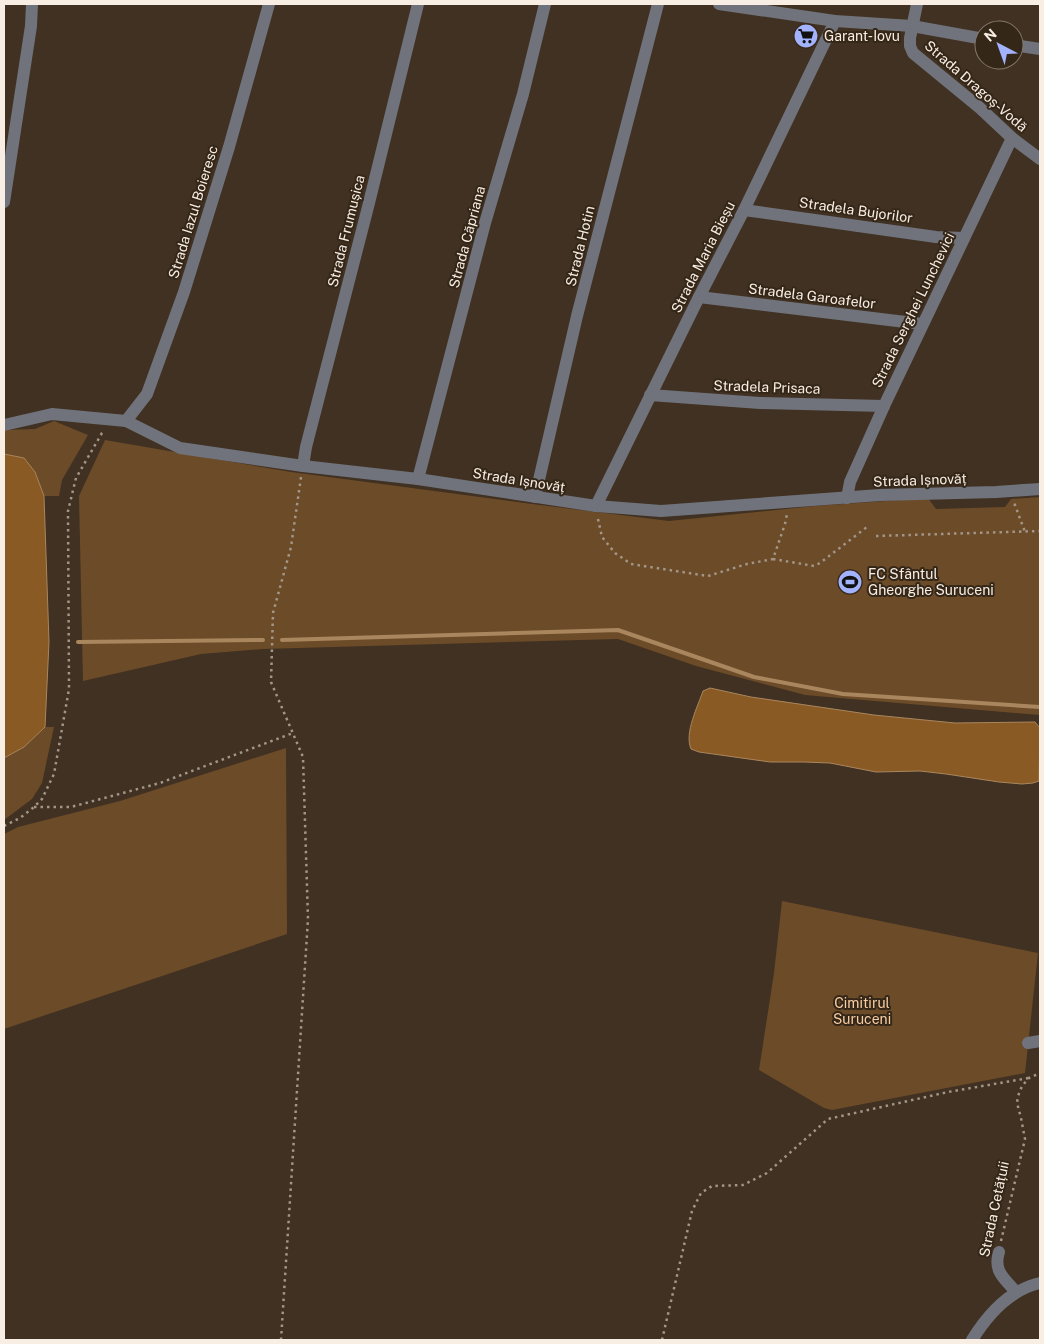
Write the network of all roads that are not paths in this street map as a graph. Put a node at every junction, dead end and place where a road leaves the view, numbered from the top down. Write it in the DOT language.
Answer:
graph roads {
  1 [pos="32,4"];
  2 [pos="269,4"];
  3 [pos="418,4"];
  4 [pos="546,4"];
  5 [pos="658,4"];
  6 [pos="719,4"];
  7 [pos="917,4"];
  8 [pos="835,21"];
  9 [pos="912,26"];
  10 [pos="974,37"];
  11 [pos="1024,47"];
  12 [pos="1040,49"];
  13 [pos="1012,138"];
  14 [pos="1040,159"];
  15 [pos="4,202"];
  16 [pos="744,210"];
  17 [pos="964,238"];
  18 [pos="699,297"];
  19 [pos="922,324"];
  20 [pos="650,395"];
  21 [pos="884,406"];
  22 [pos="126,420"];
  23 [pos="4,425"];
  24 [pos="303,466"];
  25 [pos="418,480"];
  26 [pos="1040,489"];
  27 [pos="534,497"];
  28 [pos="847,498"];
  29 [pos="596,506"];
  30 [pos="999,1252"];
  31 [pos="1040,1283"];
  32 [pos="1016,1292"];
  33 [pos="972,1340"];
  1 -- 15 [label="street"];
  2 -- 22 [label="street, Strada Iazul Boieresc"];
  3 -- 24 [label="street, Strada Frumușica"];
  4 -- 25 [label="street, Strada Căpriana"];
  5 -- 27 [label="street, Strada Hotin"];
  6 -- 8 [label="street"];
  7 -- 9 [label="street, Strada Dragoș-Vodă"];
  8 -- 9 [label="street"];
  8 -- 16 [label="street, Strada Maria Bieșu"];
  9 -- 10 [label="street"];
  9 -- 13 [label="street, Strada Dragoș-Vodă"];
  11 -- 12 [label="street"];
  13 -- 14 [label="street, Strada Dragoș-Vodă"];
  13 -- 17 [label="street, Strada Serghei Lunchevici"];
  16 -- 17 [label="street, Stradela Bujorilor"];
  16 -- 18 [label="street, Strada Maria Bieșu"];
  17 -- 19 [label="street, Strada Serghei Lunchevici"];
  18 -- 19 [label="street, Stradela Garoafelor"];
  18 -- 20 [label="street, Strada Maria Bieșu"];
  19 -- 21 [label="street, Strada Serghei Lunchevici"];
  20 -- 21 [label="street, Stradela Prisaca"];
  20 -- 29 [label="street, Strada Maria Bieșu"];
  21 -- 28 [label="street, Strada Serghei Lunchevici"];
  22 -- 23 [label="street, Strada Ișnovăț"];
  22 -- 24 [label="street, Strada Ișnovăț"];
  24 -- 25 [label="street, Strada Ișnovăț"];
  25 -- 27 [label="street, Strada Ișnovăț"];
  26 -- 28 [label="street, Strada Ișnovăț"];
  27 -- 29 [label="street, Strada Ișnovăț"];
  28 -- 29 [label="street, Strada Ișnovăț"];
  30 -- 32 [label="street, Strada Cetățuii"];
  31 -- 32 [label="street"];
  32 -- 33 [label="street"];
}
